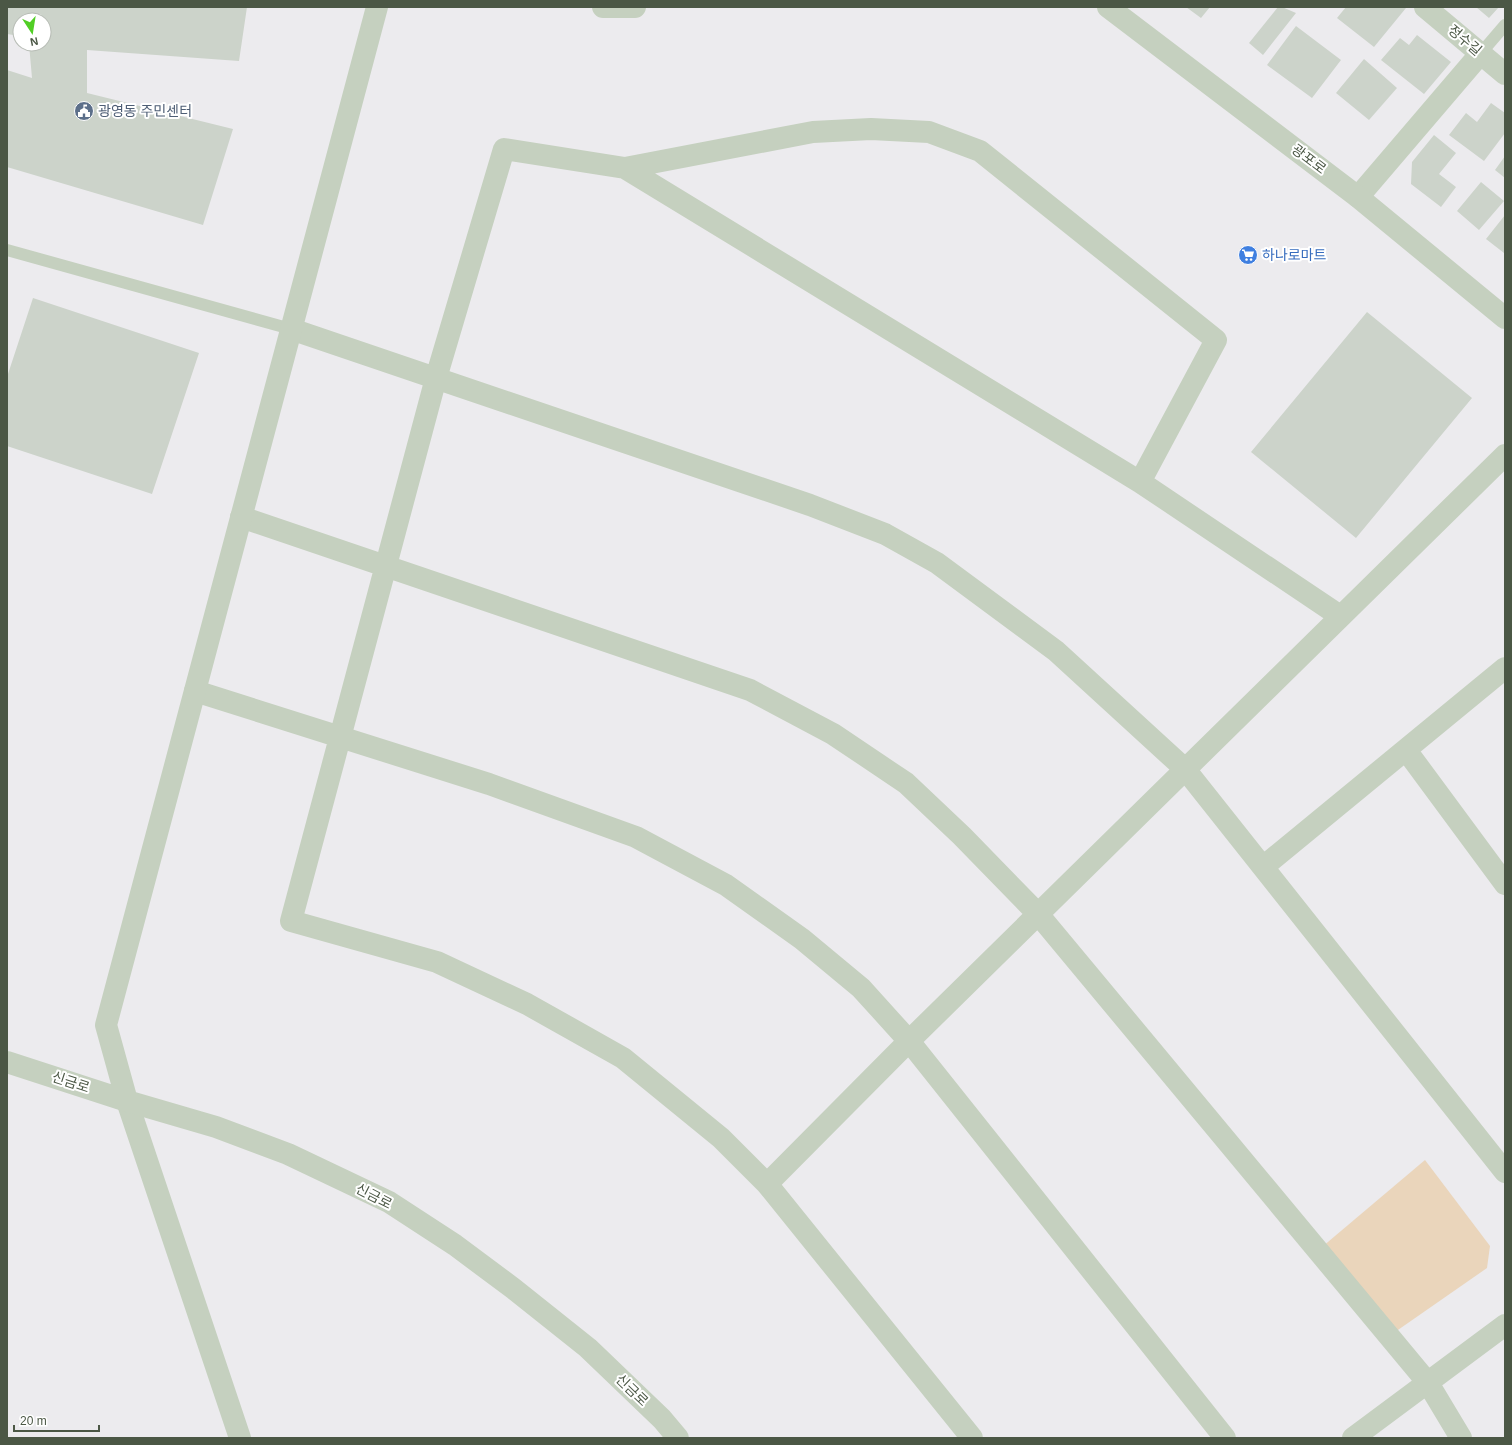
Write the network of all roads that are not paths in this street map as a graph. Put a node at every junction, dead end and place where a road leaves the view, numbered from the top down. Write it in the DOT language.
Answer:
graph roads {
  1 [pos="377,7"];
  2 [pos="603,7"];
  3 [pos="635,7"];
  4 [pos="1108,7"];
  5 [pos="1425,7"];
  6 [pos="1505,25"];
  7 [pos="1481,52"];
  8 [pos="1505,74"];
  9 [pos="625,168"];
  10 [pos="1358,197"];
  11 [pos="7,250"];
  12 [pos="1505,318"];
  13 [pos="291,329"];
  14 [pos="436,378"];
  15 [pos="1505,455"];
  16 [pos="1140,482"];
  17 [pos="241,517"];
  18 [pos="385,567"];
  19 [pos="1340,616"];
  20 [pos="1505,668"];
  21 [pos="195,691"];
  22 [pos="339,737"];
  23 [pos="1406,750"];
  24 [pos="1185,770"];
  25 [pos="1263,867"];
  26 [pos="1505,884"];
  27 [pos="1038,914"];
  28 [pos="909,1040"];
  29 [pos="7,1062"];
  30 [pos="128,1101"];
  31 [pos="1505,1172"];
  32 [pos="767,1184"];
  33 [pos="1505,1325"];
  34 [pos="1428,1382"];
  35 [pos="240,1438"];
  36 [pos="678,1438"];
  37 [pos="972,1438"];
  38 [pos="1225,1438"];
  39 [pos="1353,1438"];
  40 [pos="1461,1438"];
  1 -- 13 [label="street"];
  2 -- 3 [label="street"];
  4 -- 10 [label="street, 광포로"];
  5 -- 7 [label="street, 정수길"];
  6 -- 7 [label="lane"];
  7 -- 8 [label="street, 정수길"];
  7 -- 10 [label="street"];
  9 -- 14 [label="street"];
  9 -- 16 [label="street"];
  9 -- 16 [label="street"];
  10 -- 12 [label="street, 광포로"];
  11 -- 13 [label="lane"];
  13 -- 14 [label="street"];
  13 -- 17 [label="street"];
  14 -- 18 [label="street"];
  14 -- 24 [label="street"];
  15 -- 19 [label="street"];
  16 -- 19 [label="street"];
  17 -- 18 [label="street"];
  17 -- 21 [label="street"];
  18 -- 22 [label="street"];
  18 -- 27 [label="street"];
  19 -- 24 [label="street"];
  20 -- 23 [label="street"];
  21 -- 22 [label="street"];
  21 -- 30 [label="street"];
  22 -- 28 [label="street"];
  22 -- 32 [label="street"];
  23 -- 25 [label="street"];
  23 -- 26 [label="street"];
  24 -- 25 [label="street"];
  24 -- 27 [label="street"];
  25 -- 31 [label="street"];
  27 -- 28 [label="street"];
  27 -- 34 [label="street"];
  28 -- 32 [label="street"];
  28 -- 38 [label="street"];
  29 -- 30 [label="street, 신금로"];
  30 -- 35 [label="street"];
  30 -- 36 [label="street, 신금로"];
  32 -- 37 [label="street"];
  33 -- 34 [label="street"];
  34 -- 39 [label="street"];
  34 -- 40 [label="street"];
}
